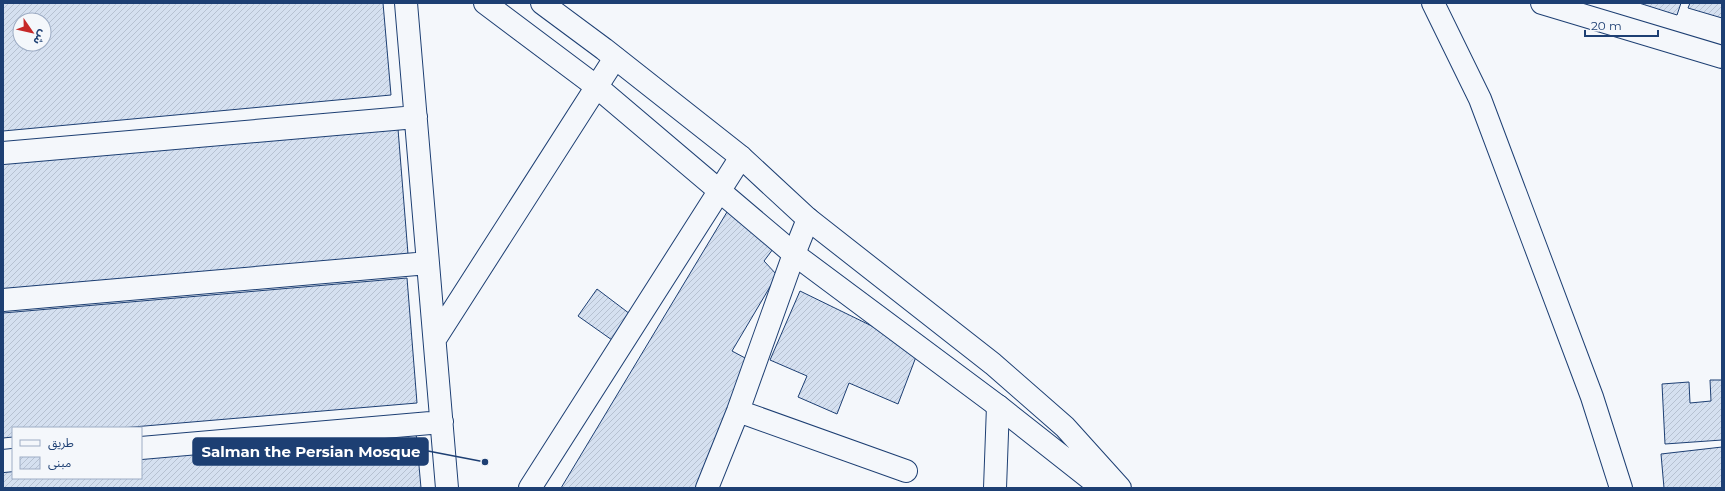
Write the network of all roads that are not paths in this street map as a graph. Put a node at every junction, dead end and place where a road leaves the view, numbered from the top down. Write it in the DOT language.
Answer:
graph roads {
  1 [pos="406,3"];
  2 [pos="485,3"];
  3 [pos="542,3"];
  4 [pos="1434,3"];
  5 [pos="1542,3"];
  6 [pos="1722,57"];
  7 [pos="615,58"];
  8 [pos="597,87"];
  9 [pos="416,117"];
  10 [pos="3,153"];
  11 [pos="741,157"];
  12 [pos="719,192"];
  13 [pos="808,219"];
  14 [pos="794,254"];
  15 [pos="428,263"];
  16 [pos="3,300"];
  17 [pos="435,339"];
  18 [pos="998,406"];
  19 [pos="738,411"];
  20 [pos="442,422"];
  21 [pos="142,448"];
  22 [pos="906,471"];
  23 [pos="447,488"];
  24 [pos="530,488"];
  25 [pos="707,488"];
  26 [pos="995,488"];
  27 [pos="1102,488"];
  28 [pos="1120,488"];
  29 [pos="1621,488"];
  1 -- 9 [label="street"];
  2 -- 8 [label="street"];
  3 -- 7 [label="street"];
  4 -- 29 [label="street"];
  5 -- 6 [label="street"];
  7 -- 8 [label="street"];
  7 -- 11 [label="street"];
  8 -- 12 [label="street"];
  8 -- 17 [label="street"];
  9 -- 10 [label="street"];
  9 -- 15 [label="street"];
  11 -- 12 [label="street"];
  11 -- 13 [label="street"];
  12 -- 14 [label="street"];
  12 -- 24 [label="street"];
  13 -- 14 [label="street"];
  13 -- 28 [label="street"];
  14 -- 18 [label="street"];
  14 -- 19 [label="street"];
  15 -- 16 [label="street"];
  15 -- 17 [label="street"];
  17 -- 20 [label="street"];
  18 -- 26 [label="street"];
  18 -- 27 [label="street"];
  19 -- 22 [label="street"];
  19 -- 25 [label="street"];
  20 -- 21 [label="street"];
  20 -- 23 [label="street"];
}
